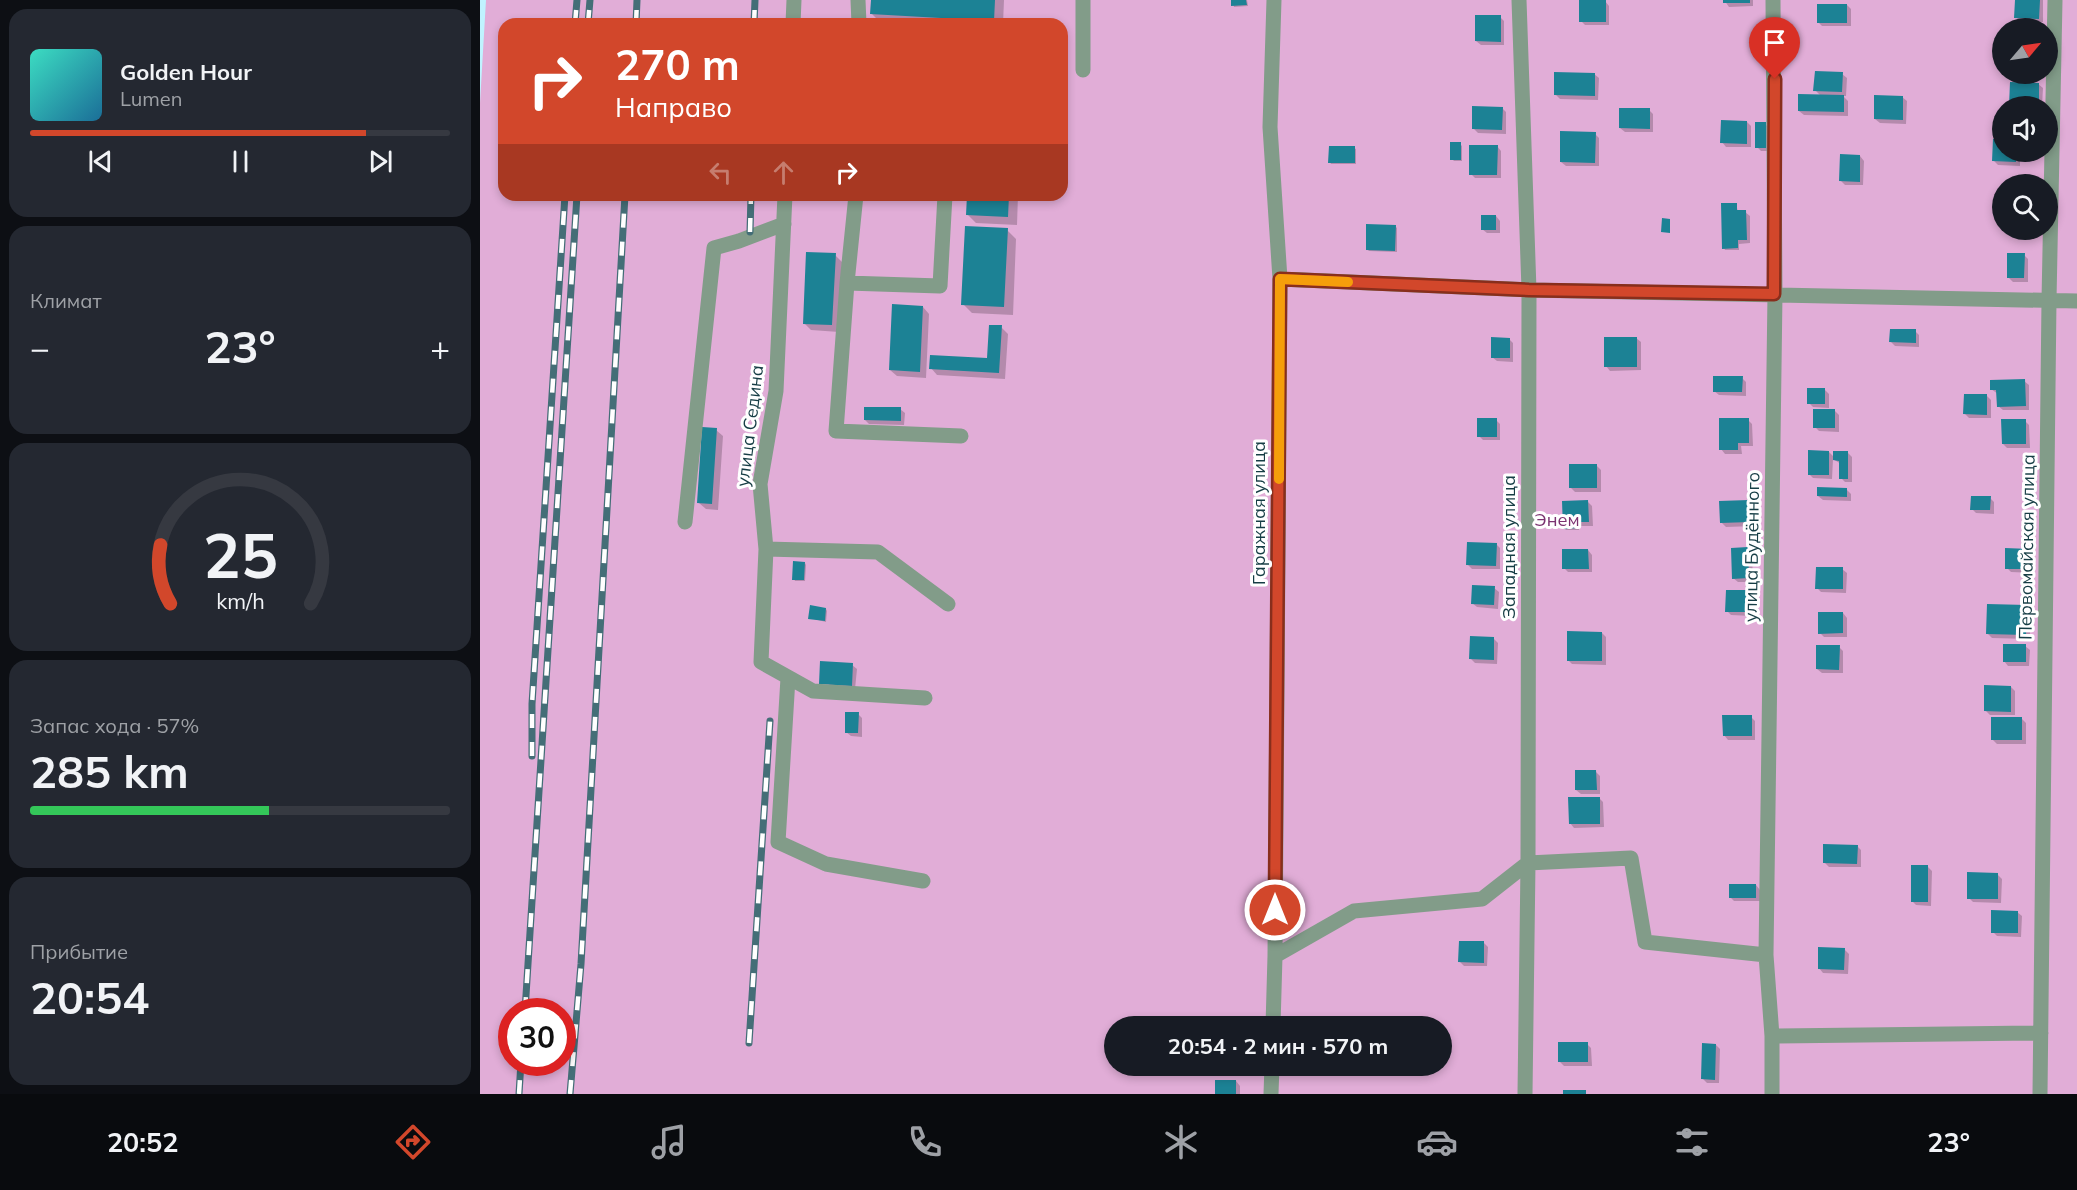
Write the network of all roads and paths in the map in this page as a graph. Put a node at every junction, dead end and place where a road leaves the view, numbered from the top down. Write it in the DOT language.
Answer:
graph roads {
  1 [pos="794,0"];
  2 [pos="858,0"];
  3 [pos="1083,0"];
  4 [pos="1274,0"];
  5 [pos="1519,0"];
  6 [pos="1773,0"];
  7 [pos="2055,0"];
  8 [pos="793,18"];
  9 [pos="859,18"];
  10 [pos="1083,70"];
  11 [pos="785,201"];
  12 [pos="855,201"];
  13 [pos="945,201"];
  14 [pos="784,225"];
  15 [pos="1280,279"];
  16 [pos="847,284"];
  17 [pos="1529,290"];
  18 [pos="1774,294"];
  19 [pos="2049,300"];
  20 [pos="2077,301"];
  21 [pos="961,436"];
  22 [pos="685,522"];
  23 [pos="766,549"];
  24 [pos="948,604"];
  25 [pos="788,678"];
  26 [pos="925,698"];
  27 [pos="1528,862"];
  28 [pos="923,881"];
  29 [pos="1766,955"];
  30 [pos="1275,956"];
  31 [pos="1273,1016"];
  32 [pos="2041,1033"];
  33 [pos="1772,1036"];
  34 [pos="1272,1076"];
  35 [pos="1271,1094"];
  36 [pos="1524,1094"];
  37 [pos="1772,1094"];
  38 [pos="2040,1094"];
  1 -- 8 [label="street"];
  2 -- 9 [label="street"];
  3 -- 10 [label="street"];
  4 -- 15 [label="street, Гаражная улица"];
  5 -- 17 [label="street, Западная улица"];
  6 -- 18 [label="street, улица Будённого"];
  7 -- 19 [label="street, Первомайская улица"];
  11 -- 14 [label="street, улица Седина"];
  12 -- 16 [label="street"];
  13 -- 16 [label="street"];
  14 -- 22 [label="street"];
  14 -- 23 [label="street, улица Седина"];
  15 -- 17 [label="street"];
  15 -- 30 [label="street, Гаражная улица"];
  16 -- 21 [label="street"];
  17 -- 18 [label="street"];
  17 -- 27 [label="street, Западная улица"];
  18 -- 19 [label="street"];
  18 -- 29 [label="street, улица Будённого"];
  19 -- 20 [label="street"];
  19 -- 32 [label="street, Первомайская улица"];
  23 -- 24 [label="street"];
  23 -- 25 [label="street, улица Седина"];
  25 -- 26 [label="street"];
  25 -- 28 [label="street"];
  27 -- 29 [label="street"];
  27 -- 30 [label="street"];
  27 -- 36 [label="street, Западная улица"];
  29 -- 33 [label="street, улица Будённого"];
  30 -- 31 [label="street, Гаражная улица"];
  32 -- 33 [label="street"];
  32 -- 38 [label="street, Первомайская улица"];
  33 -- 37 [label="street, улица Будённого"];
  34 -- 35 [label="street"];
}
